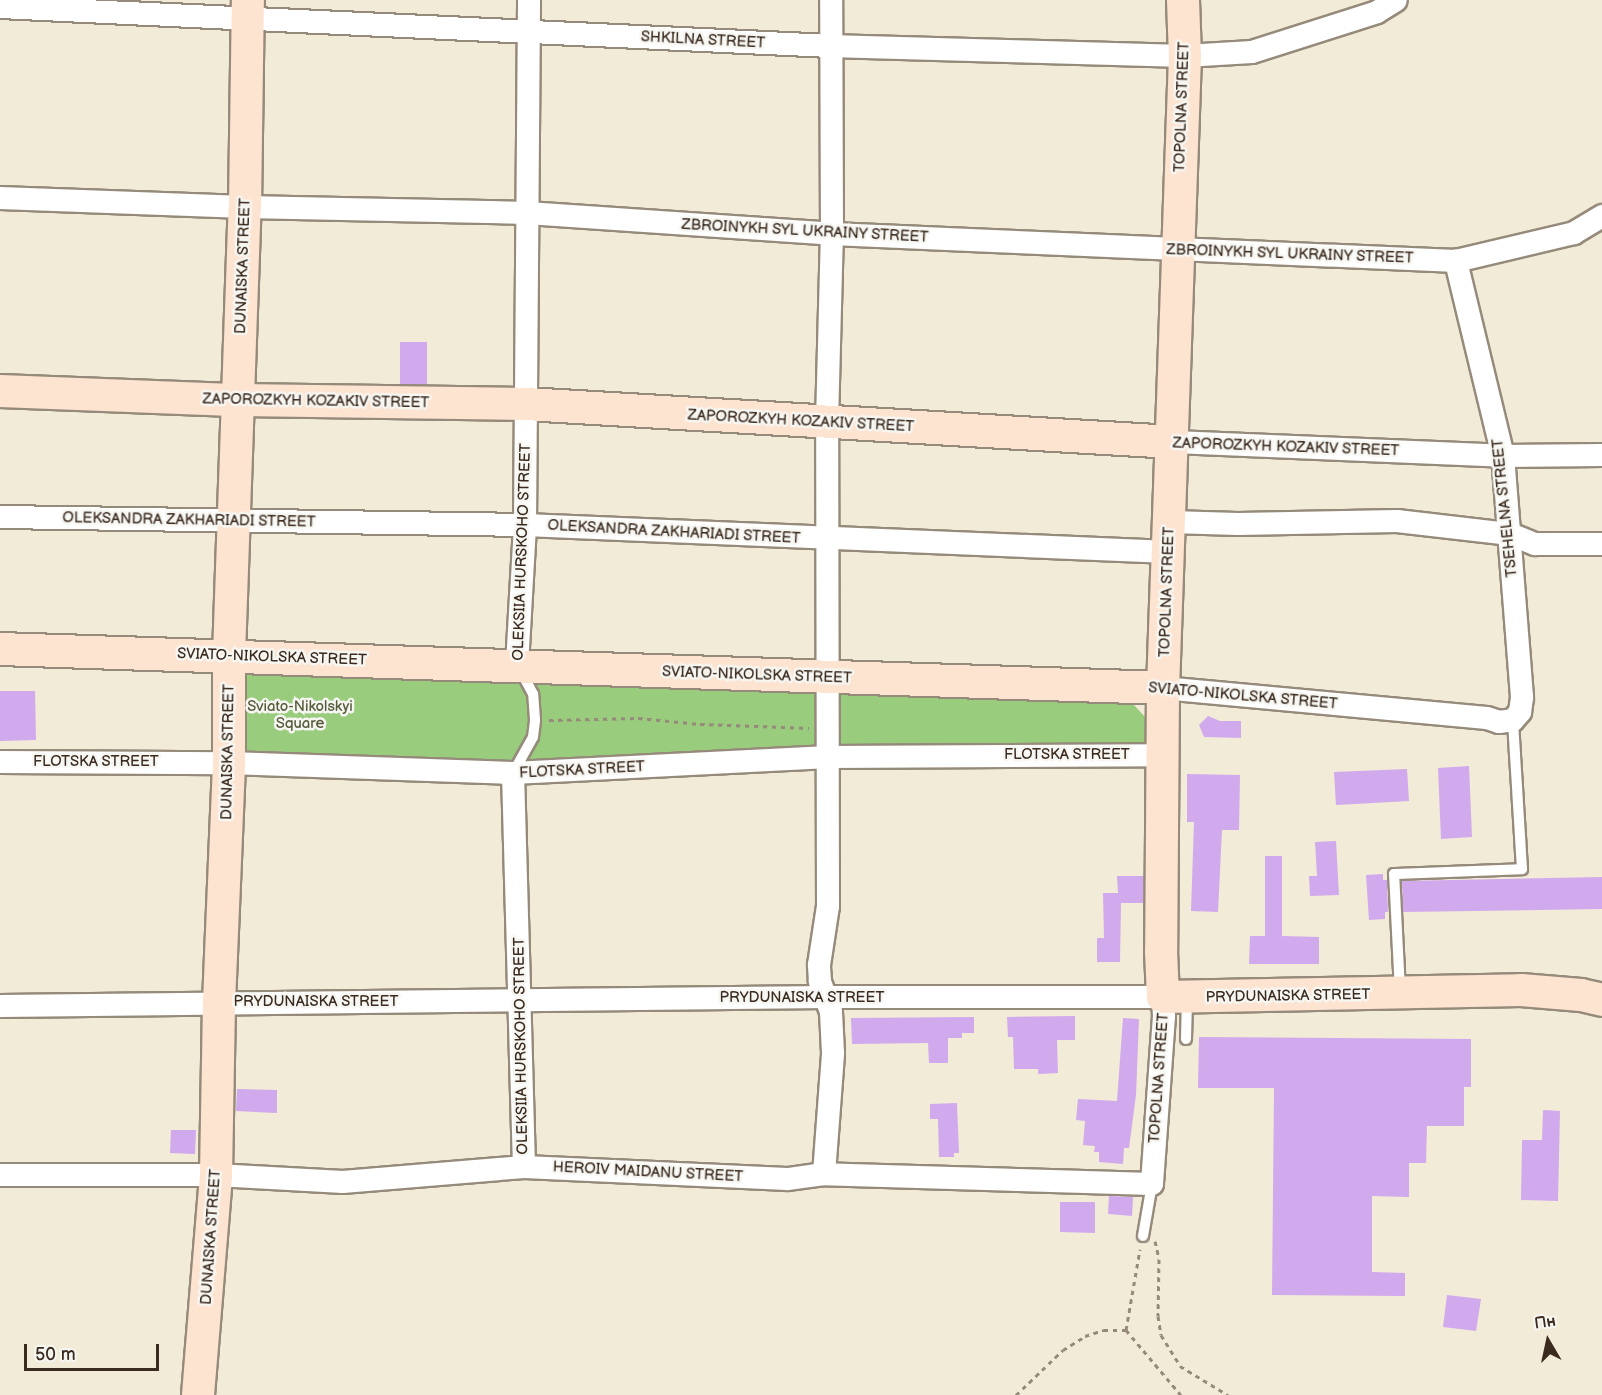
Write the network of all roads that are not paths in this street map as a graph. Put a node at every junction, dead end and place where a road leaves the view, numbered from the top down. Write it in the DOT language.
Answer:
graph roads {
  1 [pos="529,0"];
  2 [pos="831,0"];
  3 [pos="1183,0"];
  4 [pos="1396,0"];
  5 [pos="0,7"];
  6 [pos="248,8"];
  7 [pos="529,32"];
  8 [pos="829,46"];
  9 [pos="1185,56"];
  10 [pos="0,198"];
  11 [pos="245,207"];
  12 [pos="526,213"];
  13 [pos="1602,216"];
  14 [pos="832,234"];
  15 [pos="1178,249"];
  16 [pos="1456,261"];
  17 [pos="0,391"];
  18 [pos="239,400"];
  19 [pos="526,404"];
  20 [pos="827,422"];
  21 [pos="1174,442"];
  22 [pos="1602,455"];
  23 [pos="1503,456"];
  24 [pos="0,517"];
  25 [pos="236,521"];
  26 [pos="525,525"];
  27 [pos="1510,534"];
  28 [pos="1169,537"];
  29 [pos="827,540"];
  30 [pos="1602,544"];
  31 [pos="0,649"];
  32 [pos="229,655"];
  33 [pos="517,665"];
  34 [pos="828,678"];
  35 [pos="1163,688"];
  36 [pos="1513,720"];
  37 [pos="1163,755"];
  38 [pos="829,757"];
  39 [pos="0,762"];
  40 [pos="229,763"];
  41 [pos="513,773"];
  42 [pos="1400,994"];
  43 [pos="827,997"];
  44 [pos="1175,997"];
  45 [pos="1602,1000"];
  46 [pos="520,1001"];
  47 [pos="219,1003"];
  48 [pos="0,1006"];
  49 [pos="1186,1039"];
  50 [pos="524,1167"];
  51 [pos="216,1174"];
  52 [pos="824,1174"];
  53 [pos="0,1175"];
  54 [pos="1152,1185"];
  55 [pos="1143,1236"];
  56 [pos="198,1395"];
  1 -- 7 [label="street, OLEKSIIA HURSKOHO STREET"];
  2 -- 8 [label="street"];
  3 -- 9 [label="main road, TOPOLNA STREET"];
  4 -- 9 [label="street, SHKILNA STREET"];
  5 -- 6 [label="street, SHKILNA STREET"];
  6 -- 7 [label="street, SHKILNA STREET"];
  6 -- 11 [label="main road, DUNAISKA STREET"];
  7 -- 8 [label="street, SHKILNA STREET"];
  7 -- 12 [label="street, OLEKSIIA HURSKOHO STREET"];
  8 -- 9 [label="street, SHKILNA STREET"];
  8 -- 14 [label="street"];
  9 -- 15 [label="main road, TOPOLNA STREET"];
  10 -- 11 [label="street, ZBROINYKH SYL UKRAINY STREET"];
  11 -- 12 [label="street, ZBROINYKH SYL UKRAINY STREET"];
  11 -- 18 [label="main road, DUNAISKA STREET"];
  12 -- 14 [label="street, ZBROINYKH SYL UKRAINY STREET"];
  12 -- 19 [label="street, OLEKSIIA HURSKOHO STREET"];
  13 -- 16 [label="street, ZBROINYKH SYL UKRAINY STREET"];
  14 -- 15 [label="street, ZBROINYKH SYL UKRAINY STREET"];
  14 -- 20 [label="street"];
  15 -- 16 [label="street, ZBROINYKH SYL UKRAINY STREET"];
  15 -- 21 [label="main road, TOPOLNA STREET"];
  16 -- 23 [label="street, TSEHELNA STREET"];
  17 -- 18 [label="main road, ZAPOROZKYH KOZAKIV STREET"];
  18 -- 19 [label="main road, ZAPOROZKYH KOZAKIV STREET"];
  18 -- 25 [label="main road, DUNAISKA STREET"];
  19 -- 20 [label="main road, ZAPOROZKYH KOZAKIV STREET"];
  19 -- 26 [label="street, OLEKSIIA HURSKOHO STREET"];
  20 -- 21 [label="main road, ZAPOROZKYH KOZAKIV STREET"];
  20 -- 29 [label="street"];
  21 -- 23 [label="street, ZAPOROZKYH KOZAKIV STREET"];
  21 -- 28 [label="main road, TOPOLNA STREET"];
  22 -- 23 [label="street, ZAPOROZKYH KOZAKIV STREET"];
  23 -- 27 [label="street, TSEHELNA STREET"];
  24 -- 25 [label="street, OLEKSANDRA ZAKHARIADI STREET"];
  25 -- 26 [label="street, OLEKSANDRA ZAKHARIADI STREET"];
  25 -- 32 [label="main road, DUNAISKA STREET"];
  26 -- 29 [label="street, OLEKSANDRA ZAKHARIADI STREET"];
  26 -- 33 [label="street, OLEKSIIA HURSKOHO STREET"];
  27 -- 28 [label="street, OLEKSANDRA ZAKHARIADI STREET"];
  27 -- 30 [label="street, OLEKSANDRA ZAKHARIADI STREET"];
  27 -- 36 [label="street, TSEHELNA STREET"];
  28 -- 29 [label="street, OLEKSANDRA ZAKHARIADI STREET"];
  28 -- 35 [label="main road, TOPOLNA STREET"];
  29 -- 34 [label="street"];
  31 -- 32 [label="main road, SVIATO-NIKOLSKA STREET"];
  32 -- 33 [label="main road, SVIATO-NIKOLSKA STREET"];
  32 -- 40 [label="main road, DUNAISKA STREET"];
  33 -- 34 [label="main road, SVIATO-NIKOLSKA STREET"];
  33 -- 41 [label="lane, OLEKSIIA HURSKOHO STREET"];
  34 -- 35 [label="main road, SVIATO-NIKOLSKA STREET"];
  34 -- 38 [label="street"];
  35 -- 36 [label="street, SVIATO-NIKOLSKA STREET"];
  35 -- 37 [label="main road, TOPOLNA STREET"];
  36 -- 42 [label="lane"];
  37 -- 38 [label="street, FLOTSKA STREET"];
  37 -- 44 [label="main road, TOPOLNA STREET"];
  38 -- 41 [label="street, FLOTSKA STREET"];
  38 -- 43 [label="street"];
  39 -- 40 [label="street, FLOTSKA STREET"];
  40 -- 41 [label="street, FLOTSKA STREET"];
  40 -- 47 [label="main road, DUNAISKA STREET"];
  41 -- 46 [label="street, OLEKSIIA HURSKOHO STREET"];
  42 -- 44 [label="main road, PRYDUNAISKA STREET"];
  42 -- 45 [label="main road, PRYDUNAISKA STREET"];
  43 -- 44 [label="street, PRYDUNAISKA STREET"];
  43 -- 46 [label="street, PRYDUNAISKA STREET"];
  43 -- 52 [label="street"];
  44 -- 49 [label="lane"];
  44 -- 54 [label="street, TOPOLNA STREET"];
  46 -- 47 [label="street, PRYDUNAISKA STREET"];
  46 -- 50 [label="street, OLEKSIIA HURSKOHO STREET"];
  47 -- 48 [label="street, PRYDUNAISKA STREET"];
  47 -- 51 [label="main road, DUNAISKA STREET"];
  50 -- 51 [label="street, HEROIV MAIDANU STREET"];
  50 -- 52 [label="street, HEROIV MAIDANU STREET"];
  51 -- 53 [label="street, HEROIV MAIDANU STREET"];
  51 -- 56 [label="main road, DUNAISKA STREET"];
  52 -- 54 [label="street, HEROIV MAIDANU STREET"];
  54 -- 55 [label="lane"];
}
